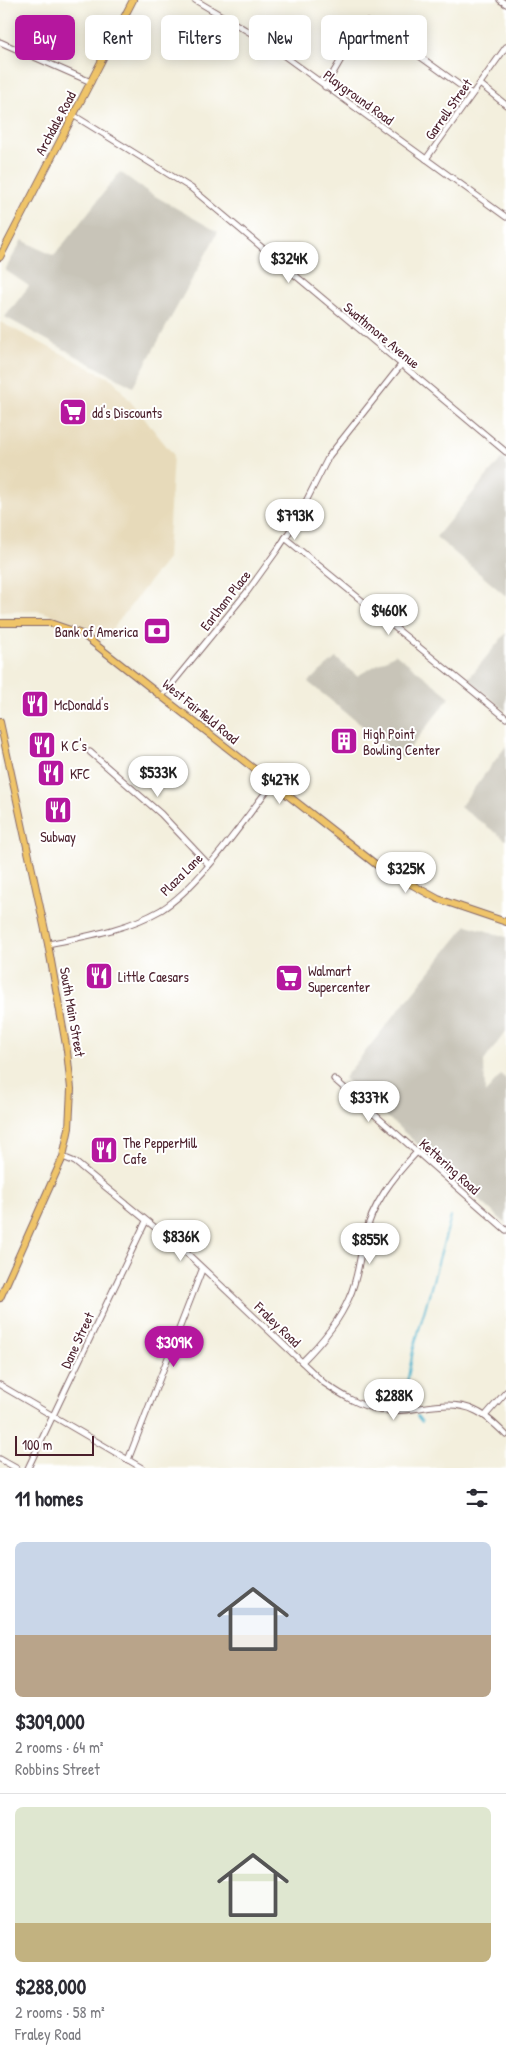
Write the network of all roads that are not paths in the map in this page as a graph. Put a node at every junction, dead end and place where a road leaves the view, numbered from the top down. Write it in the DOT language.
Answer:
graph roads {
  1 [pos="133,0"];
  2 [pos="195,0"];
  3 [pos="500,0"];
  4 [pos="506,4"];
  5 [pos="0,42"];
  6 [pos="506,47"];
  7 [pos="91,82"];
  8 [pos="480,84"];
  9 [pos="325,87"];
  10 [pos="472,94"];
  11 [pos="506,105"];
  12 [pos="73,115"];
  13 [pos="426,159"];
  14 [pos="506,217"];
  15 [pos="0,257"];
  16 [pos="401,366"];
  17 [pos="506,452"];
  18 [pos="285,538"];
  19 [pos="0,623"];
  20 [pos="162,696"];
  21 [pos="506,718"];
  22 [pos="0,722"];
  23 [pos="90,752"];
  24 [pos="272,784"];
  25 [pos="208,864"];
  26 [pos="506,922"];
  27 [pos="48,944"];
  28 [pos="334,1079"];
  29 [pos="417,1152"];
  30 [pos="63,1157"];
  31 [pos="146,1222"];
  32 [pos="506,1230"];
  33 [pos="202,1270"];
  34 [pos="0,1298"];
  35 [pos="302,1362"];
  36 [pos="0,1385"];
  37 [pos="506,1392"];
  38 [pos="53,1416"];
  39 [pos="485,1416"];
  40 [pos="506,1435"];
  41 [pos="0,1459"];
  42 [pos="128,1460"];
  43 [pos="16,1468"];
  44 [pos="28,1468"];
  45 [pos="142,1468"];
  1 -- 7 [label="main road, Archdale Road"];
  2 -- 9 [label="street, Playground Road"];
  3 -- 4 [label="street"];
  5 -- 7 [label="street"];
  6 -- 8 [label="street, Garrell Street"];
  7 -- 12 [label="main road, Archdale Road"];
  8 -- 10 [label="street, Garrell Street"];
  8 -- 11 [label="street"];
  9 -- 10 [label="street"];
  9 -- 13 [label="street, Playground Road"];
  10 -- 13 [label="street, Garrell Street"];
  12 -- 15 [label="main road, Archdale Road"];
  12 -- 16 [label="street, Swathmore Avenue"];
  13 -- 14 [label="street, Playground Road"];
  16 -- 17 [label="street, Swathmore Avenue"];
  16 -- 18 [label="street, Earlham Place"];
  18 -- 20 [label="street, Earlham Place"];
  18 -- 21 [label="street"];
  19 -- 20 [label="main road, West Fairfield Road"];
  20 -- 24 [label="main road, West Fairfield Road"];
  22 -- 27 [label="main road, South Main Street"];
  23 -- 25 [label="street"];
  24 -- 25 [label="street, Plaza Lane"];
  24 -- 26 [label="main road, West Fairfield Road"];
  25 -- 27 [label="street, Plaza Lane"];
  27 -- 30 [label="main road, South Main Street"];
  28 -- 29 [label="street, Kettering Road"];
  29 -- 32 [label="street, Kettering Road"];
  29 -- 35 [label="street"];
  30 -- 31 [label="street, Fraley Road"];
  30 -- 34 [label="main road, South Main Street"];
  31 -- 33 [label="street, Fraley Road"];
  31 -- 38 [label="street, Dane Street"];
  33 -- 35 [label="street, Fraley Road"];
  33 -- 42 [label="street"];
  35 -- 39 [label="street, Fraley Road"];
  36 -- 38 [label="street"];
  37 -- 39 [label="street"];
  38 -- 42 [label="street"];
  38 -- 44 [label="street, Dane Street"];
  39 -- 40 [label="street, Fraley Road"];
  41 -- 43 [label="street"];
  42 -- 45 [label="street"];
}
